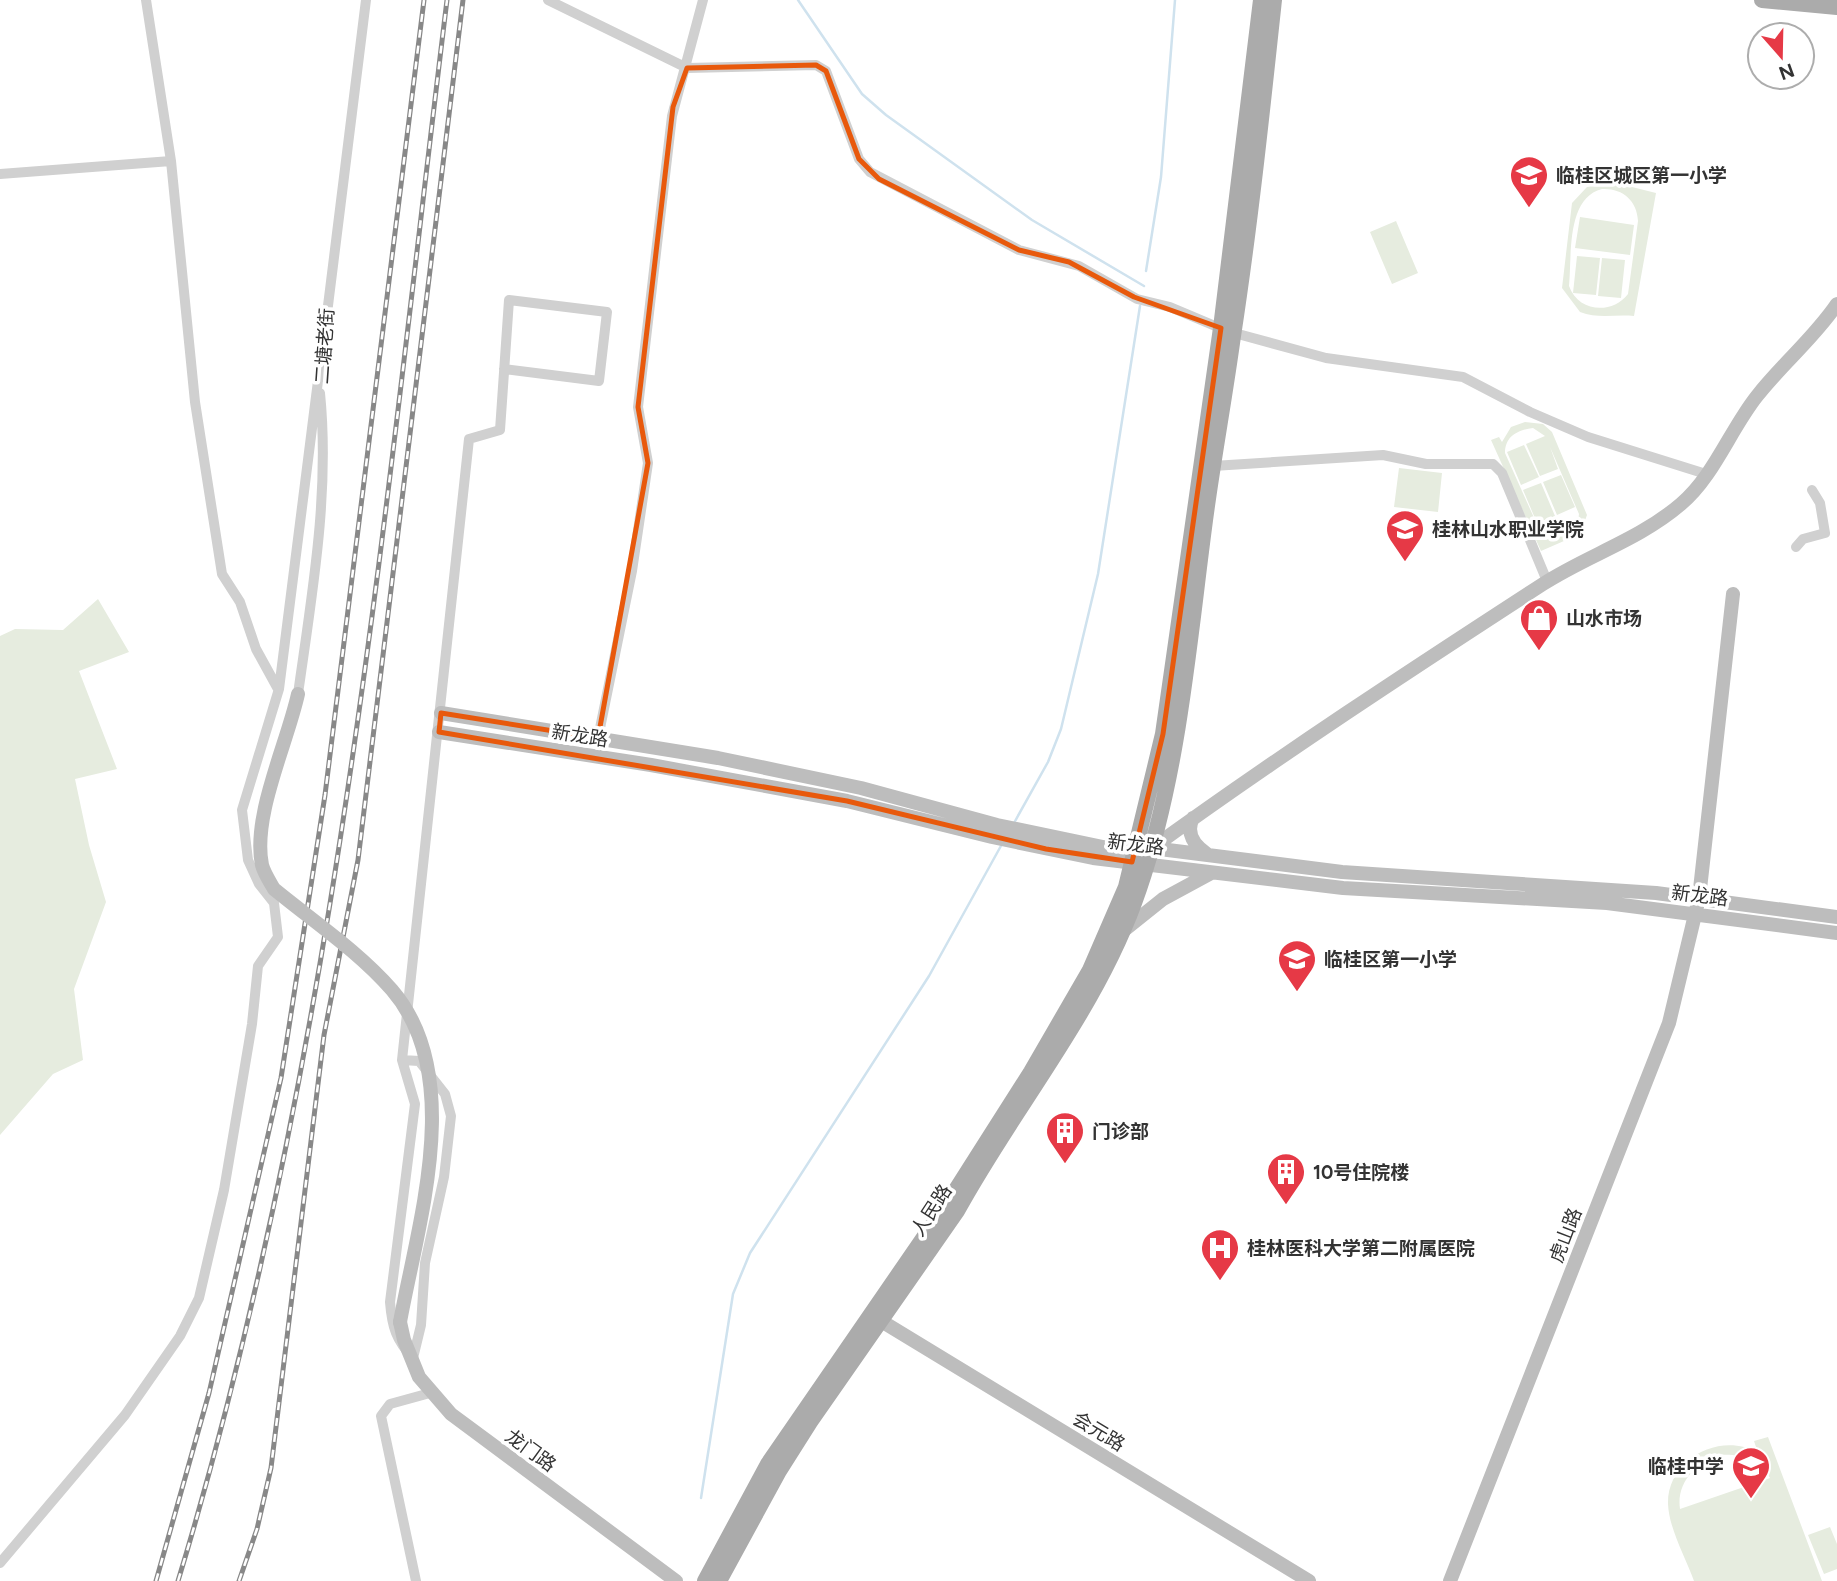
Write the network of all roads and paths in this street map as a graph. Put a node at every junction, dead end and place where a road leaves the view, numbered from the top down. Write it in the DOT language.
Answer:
graph roads {
  1 [pos="146,0"];
  2 [pos="366,0"];
  3 [pos="548,0"];
  4 [pos="703,0"];
  5 [pos="1261,0"];
  6 [pos="1274,0"];
  7 [pos="1762,0"];
  8 [pos="1837,7"];
  9 [pos="687,68"];
  10 [pos="171,161"];
  11 [pos="0,174"];
  12 [pos="1837,304"];
  13 [pos="1227,331"];
  14 [pos="504,369"];
  15 [pos="319,373"];
  16 [pos="1213,466"];
  17 [pos="1706,474"];
  18 [pos="1812,491"];
  19 [pos="1796,547"];
  20 [pos="1547,581"];
  21 [pos="1733,594"];
  22 [pos="279,689"];
  23 [pos="298,694"];
  24 [pos="440,713"];
  25 [pos="439,732"];
  26 [pos="598,738"];
  27 [pos="1193,818"];
  28 [pos="995,831"];
  29 [pos="1207,854"];
  30 [pos="1141,856"];
  31 [pos="1213,873"];
  32 [pos="1699,898"];
  33 [pos="1695,914"];
  34 [pos="1837,917"];
  35 [pos="1837,933"];
  36 [pos="1120,934"];
  37 [pos="402,1060"];
  38 [pos="876,1318"];
  39 [pos="413,1358"];
  40 [pos="430,1393"];
  41 [pos="0,1563"];
  42 [pos="416,1581"];
  43 [pos="676,1581"];
  44 [pos="705,1581"];
  45 [pos="719,1581"];
  46 [pos="1309,1581"];
  47 [pos="1450,1581"];
  1 -- 10 [label="street"];
  2 -- 15 [label="street, 二塘老街"];
  3 -- 9 [label="street"];
  4 -- 9 [label="street"];
  5 -- 13 [label="main road"];
  6 -- 13 [label="main road"];
  7 -- 8 [label="main road"];
  9 -- 13 [label="street"];
  9 -- 26 [label="street"];
  10 -- 11 [label="street"];
  10 -- 22 [label="street"];
  12 -- 17 [label="street"];
  13 -- 16 [label="main road"];
  13 -- 17 [label="street"];
  13 -- 30 [label="main road"];
  14 -- 14 [label="street"];
  14 -- 24 [label="street"];
  15 -- 22 [label="street"];
  15 -- 23 [label="street, 二塘老街"];
  16 -- 20 [label="street"];
  16 -- 30 [label="main road"];
  17 -- 20 [label="street"];
  18 -- 19 [label="street"];
  20 -- 27 [label="street"];
  21 -- 32 [label="street, 虎山路"];
  22 -- 41 [label="street"];
  23 -- 39 [label="street, 龙门路, bridge"];
  24 -- 25 [label="street"];
  24 -- 26 [label="street, 新龙路"];
  25 -- 28 [label="street, 新龙路"];
  25 -- 37 [label="street"];
  26 -- 28 [label="street, 新龙路"];
  27 -- 29 [label="street"];
  27 -- 30 [label="street"];
  28 -- 30 [label="street, 新龙路"];
  29 -- 30 [label="street, 新龙路"];
  29 -- 32 [label="street, 新龙路"];
  30 -- 31 [label="street, 新龙路"];
  30 -- 36 [label="main road, 人民路"];
  30 -- 38 [label="main road, 人民路"];
  31 -- 33 [label="street, 新龙路"];
  31 -- 36 [label="street"];
  32 -- 33 [label="street, 虎山路"];
  32 -- 34 [label="street, 新龙路"];
  33 -- 35 [label="street, 新龙路"];
  33 -- 47 [label="street, 虎山路"];
  36 -- 38 [label="main road, 人民路"];
  37 -- 39 [label="street"];
  37 -- 39 [label="street"];
  38 -- 44 [label="main road, 人民路"];
  38 -- 45 [label="main road, 人民路"];
  38 -- 46 [label="street, 会元路"];
  39 -- 40 [label="street, 龙门路"];
  40 -- 42 [label="street"];
  40 -- 43 [label="street, 龙门路"];
}
